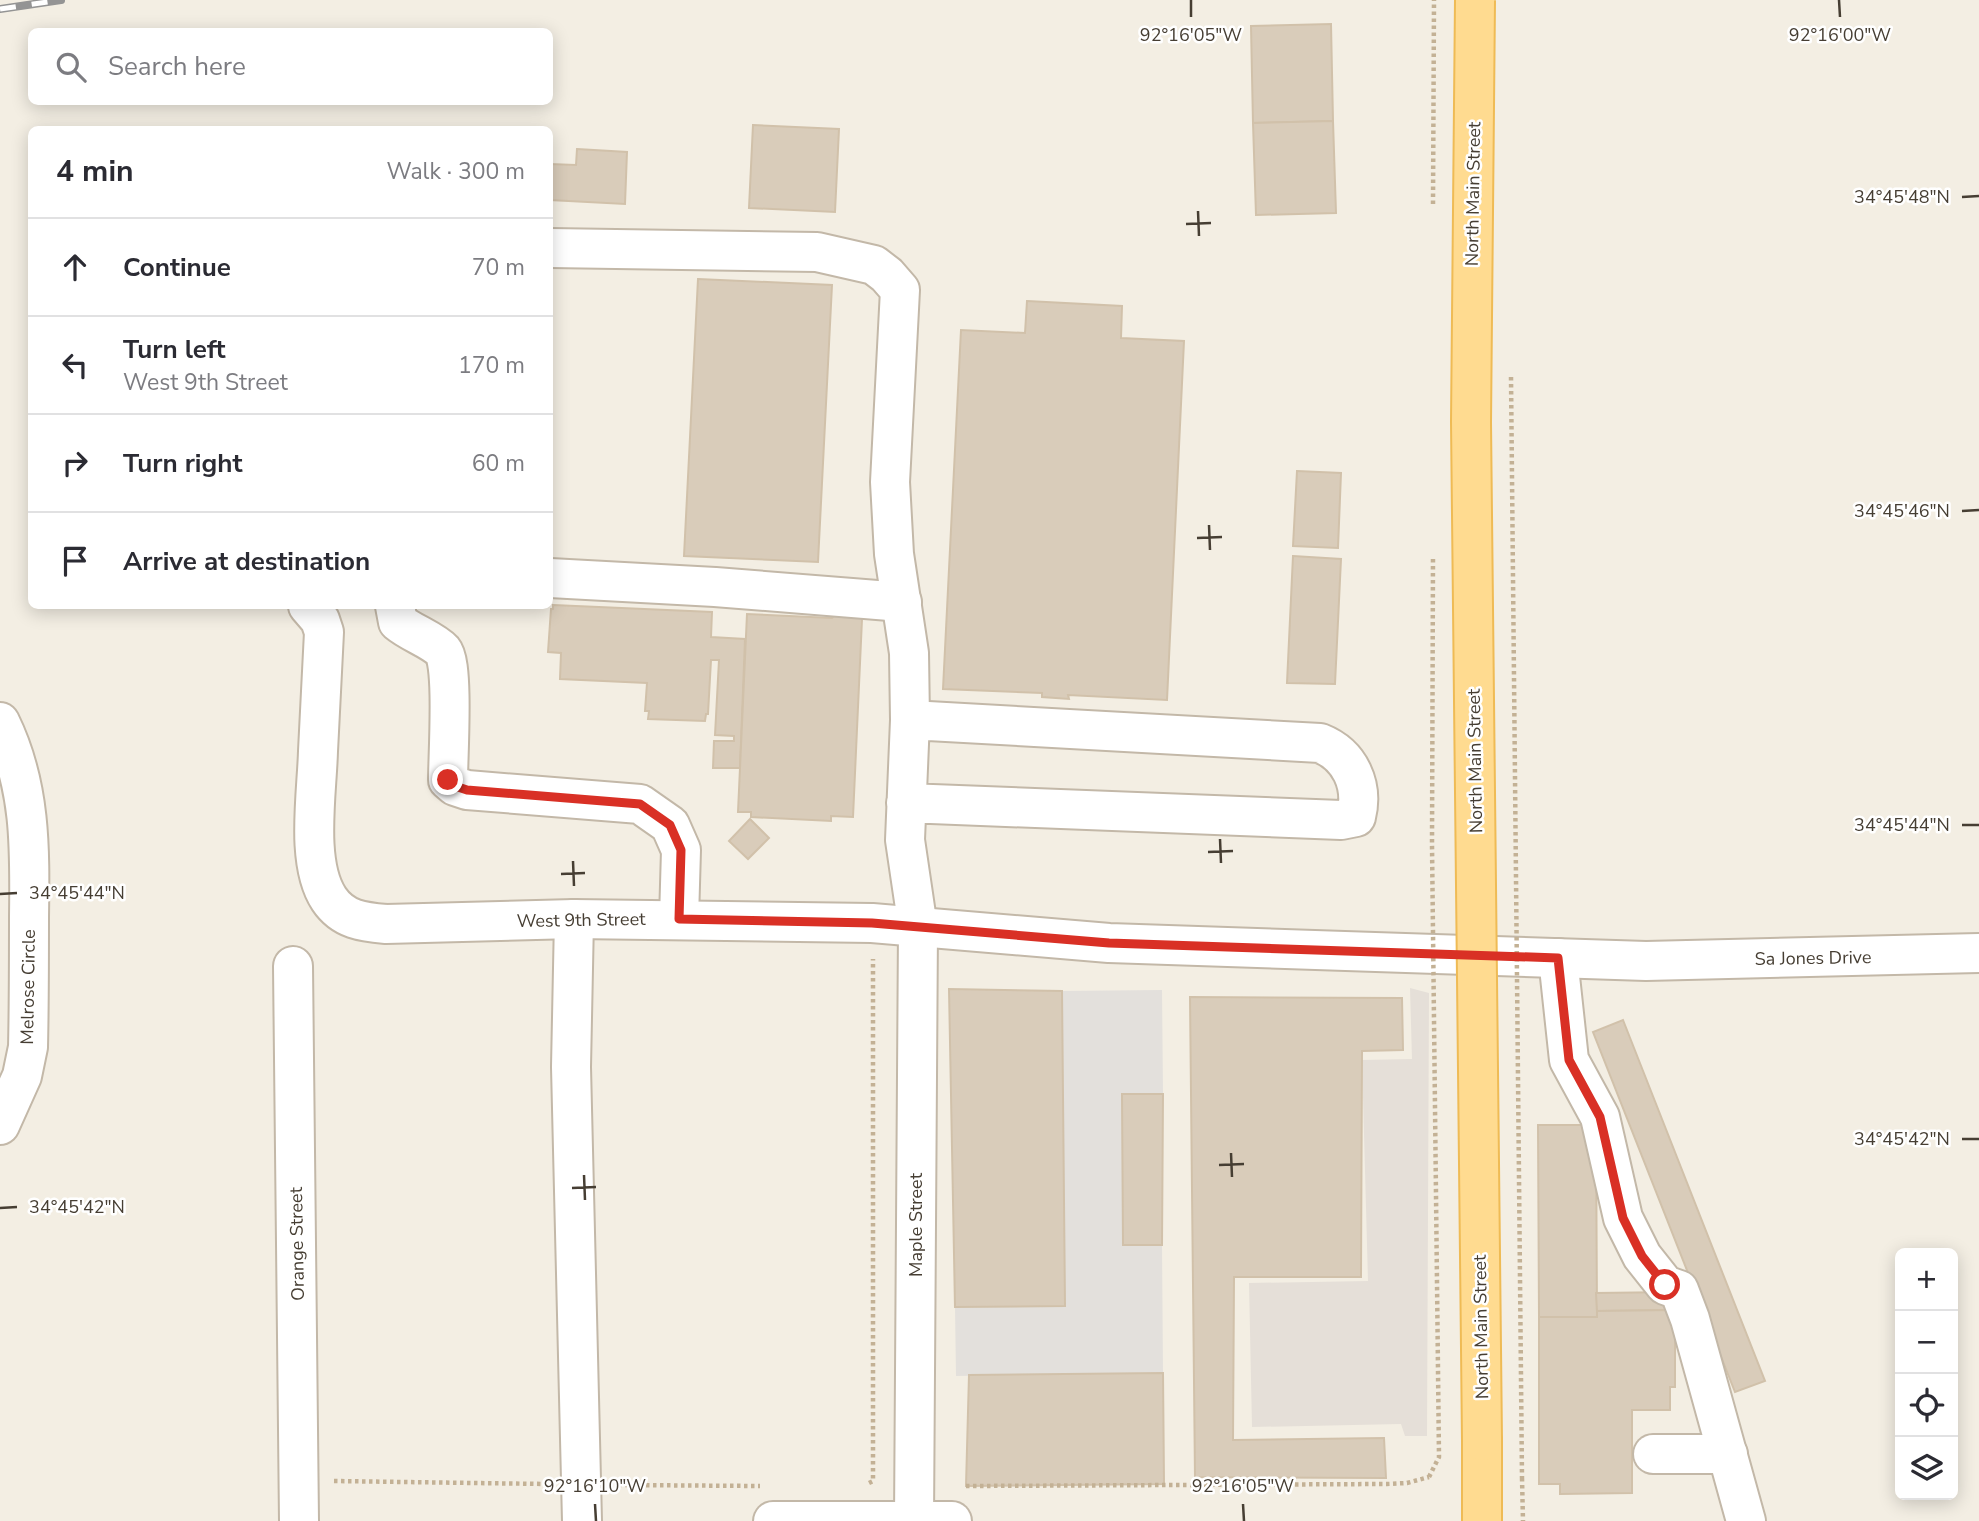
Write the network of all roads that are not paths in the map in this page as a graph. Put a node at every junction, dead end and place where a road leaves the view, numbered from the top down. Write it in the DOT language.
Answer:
graph roads {
  1 [pos="1475,0"];
  2 [pos="553,247"];
  3 [pos="553,578"];
  4 [pos="902,602"];
  5 [pos="311,609"];
  6 [pos="396,609"];
  7 [pos="910,720"];
  8 [pos="0,722"];
  9 [pos="906,803"];
  10 [pos="574,919"];
  11 [pos="679,919"];
  12 [pos="918,929"];
  13 [pos="1979,953"];
  14 [pos="1558,958"];
  15 [pos="1646,961"];
  16 [pos="293,966"];
  17 [pos="0,1125"];
  18 [pos="1653,1454"];
  19 [pos="1728,1454"];
  20 [pos="581,1503"];
  21 [pos="771,1504"];
  22 [pos="914,1509"];
  23 [pos="299,1521"];
  24 [pos="952,1521"];
  25 [pos="1482,1521"];
  26 [pos="1746,1521"];
  1 -- 25 [label="main road, North Main Street, bridge"];
  2 -- 4 [label="street, Maple Street"];
  3 -- 4 [label="street"];
  4 -- 7 [label="street, Maple Street"];
  5 -- 10 [label="street, West 9th Street"];
  6 -- 11 [label="street"];
  7 -- 9 [label="street, Maple Street"];
  7 -- 9 [label="street"];
  8 -- 17 [label="street, Melrose Circle"];
  9 -- 12 [label="street, Maple Street"];
  10 -- 11 [label="street, West 9th Street"];
  10 -- 20 [label="street"];
  11 -- 12 [label="street, West 9th Street"];
  12 -- 14 [label="street, West 9th Street"];
  12 -- 22 [label="street, Maple Street"];
  13 -- 15 [label="street, Sa Jones Drive"];
  14 -- 15 [label="street, West 9th Street"];
  14 -- 19 [label="street"];
  16 -- 23 [label="street, Orange Street"];
  18 -- 19 [label="street"];
  19 -- 26 [label="street"];
  21 -- 22 [label="street"];
  22 -- 24 [label="street"];
}
